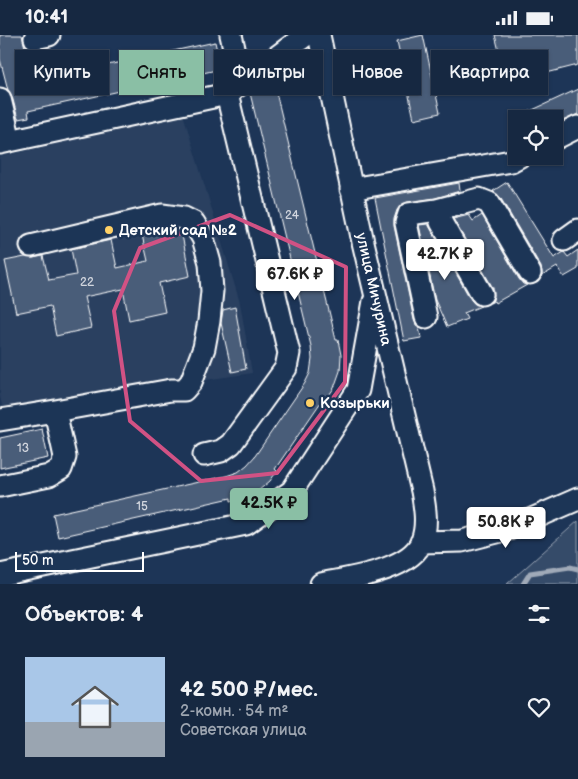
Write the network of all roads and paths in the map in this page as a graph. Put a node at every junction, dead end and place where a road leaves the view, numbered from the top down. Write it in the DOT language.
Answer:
graph roads {
  1 [pos="231,35"];
  2 [pos="306,35"];
  3 [pos="319,35"];
  4 [pos="232,50"];
  5 [pos="286,50"];
  6 [pos="214,93"];
  7 [pos="236,95"];
  8 [pos="0,99"];
  9 [pos="578,127"];
  10 [pos="563,134"];
  11 [pos="5,142"];
  12 [pos="508,162"];
  13 [pos="467,169"];
  14 [pos="351,189"];
  15 [pos="470,201"];
  16 [pos="437,210"];
  17 [pos="32,245"];
  18 [pos="530,273"];
  19 [pos="375,294"];
  20 [pos="482,294"];
  21 [pos="426,317"];
  22 [pos="55,411"];
  23 [pos="0,420"];
  24 [pos="204,455"];
  25 [pos="0,486"];
  26 [pos="578,499"];
  27 [pos="421,542"];
  28 [pos="0,575"];
  29 [pos="321,584"];
  1 -- 4 [label="street"];
  2 -- 5 [label="street"];
  3 -- 14 [label="street, улица Мичурина"];
  6 -- 11 [label="street"];
  7 -- 24 [label="street"];
  8 -- 11 [label="street"];
  9 -- 10 [label="street"];
  12 -- 13 [label="street"];
  13 -- 14 [label="street"];
  13 -- 15 [label="street"];
  14 -- 19 [label="street, улица Мичурина"];
  15 -- 16 [label="street"];
  15 -- 18 [label="street"];
  16 -- 20 [label="street"];
  16 -- 21 [label="street"];
  17 -- 22 [label="street"];
  19 -- 27 [label="street, улица Мичурина"];
  19 -- 28 [label="street"];
  22 -- 23 [label="street"];
  22 -- 25 [label="street"];
  26 -- 27 [label="street"];
  27 -- 29 [label="street"];
}
